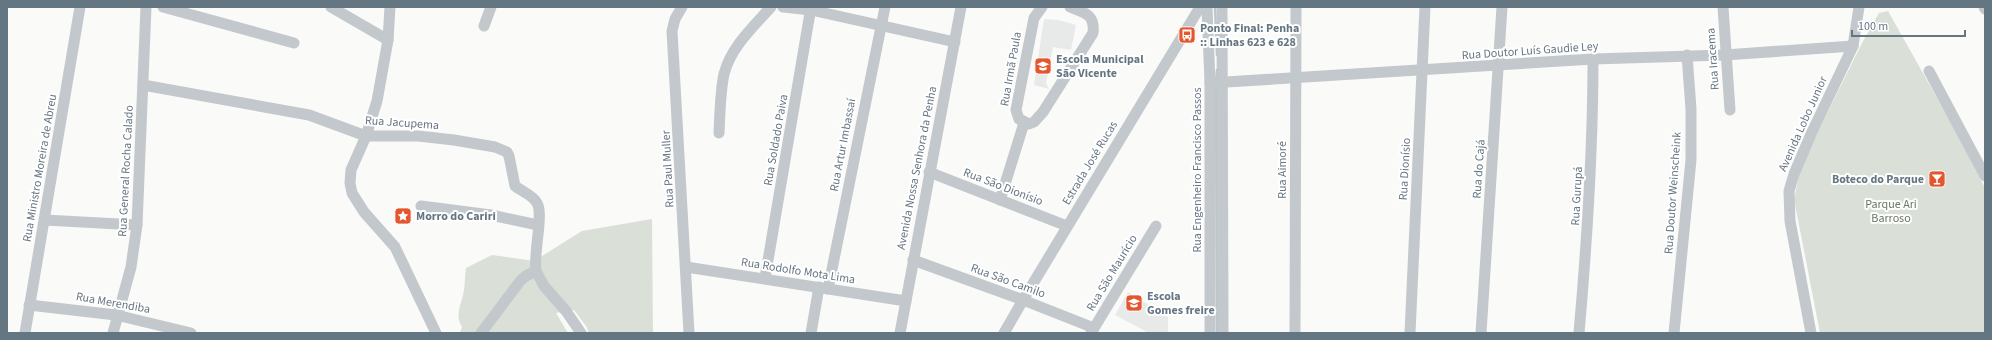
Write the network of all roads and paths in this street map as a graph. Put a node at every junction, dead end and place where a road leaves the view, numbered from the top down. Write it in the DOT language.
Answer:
graph roads {
  1 [pos="80,7"];
  2 [pos="146,7"];
  3 [pos="163,7"];
  4 [pos="331,7"];
  5 [pos="390,7"];
  6 [pos="492,7"];
  7 [pos="682,7"];
  8 [pos="771,7"];
  9 [pos="783,7"];
  10 [pos="884,7"];
  11 [pos="961,7"];
  12 [pos="1042,7"];
  13 [pos="1070,7"];
  14 [pos="1200,7"];
  15 [pos="1207,7"];
  16 [pos="1222,7"];
  17 [pos="1296,7"];
  18 [pos="1424,7"];
  19 [pos="1502,7"];
  20 [pos="1723,7"];
  21 [pos="1859,7"];
  22 [pos="811,9"];
  23 [pos="484,26"];
  24 [pos="881,26"];
  25 [pos="388,40"];
  26 [pos="955,42"];
  27 [pos="294,43"];
  28 [pos="1853,46"];
  29 [pos="1687,55"];
  30 [pos="1725,55"];
  31 [pos="1593,60"];
  32 [pos="1498,66"];
  33 [pos="1423,70"];
  34 [pos="1929,71"];
  35 [pos="1294,78"];
  36 [pos="1216,82"];
  37 [pos="143,86"];
  38 [pos="1730,110"];
  39 [pos="1024,123"];
  40 [pos="719,133"];
  41 [pos="366,136"];
  42 [pos="929,172"];
  43 [pos="1985,176"];
  44 [pos="1000,200"];
  45 [pos="421,206"];
  46 [pos="45,220"];
  47 [pos="137,225"];
  48 [pos="538,225"];
  49 [pos="1067,226"];
  50 [pos="1156,226"];
  51 [pos="913,260"];
  52 [pos="686,266"];
  53 [pos="536,271"];
  54 [pos="765,278"];
  55 [pos="823,288"];
  56 [pos="1023,300"];
  57 [pos="906,301"];
  58 [pos="1216,302"];
  59 [pos="29,305"];
  60 [pos="116,315"];
  61 [pos="1092,331"];
  62 [pos="25,333"];
  63 [pos="113,333"];
  64 [pos="191,333"];
  65 [pos="436,333"];
  66 [pos="481,333"];
  67 [pos="581,333"];
  68 [pos="688,333"];
  69 [pos="811,333"];
  70 [pos="900,333"];
  71 [pos="1004,333"];
  72 [pos="1210,333"];
  73 [pos="1223,333"];
  74 [pos="1296,333"];
  75 [pos="1410,333"];
  76 [pos="1481,333"];
  77 [pos="1579,333"];
  78 [pos="1674,333"];
  79 [pos="1811,333"];
  1 -- 46 [label="street, Rua Ministro Moreira de Abreu"];
  2 -- 37 [label="street, Rua General Rocha Calado"];
  3 -- 27 [label="street"];
  4 -- 25 [label="street"];
  5 -- 25 [label="street"];
  6 -- 23 [label="street"];
  7 -- 52 [label="street, Rua Paul Muller"];
  8 -- 40 [label="street"];
  9 -- 22 [label="street"];
  10 -- 24 [label="street, Rua Artur Imbassaí"];
  11 -- 26 [label="street, Avenida Nossa Senhora da Penha"];
  12 -- 39 [label="street, Rua Irmã Paula"];
  13 -- 39 [label="street"];
  14 -- 49 [label="street, Estrada José Rucas"];
  15 -- 36 [label="street, Rua Engenheiro Francisco Passos"];
  16 -- 36 [label="street, Rua Engenheiro Francisco Passos"];
  17 -- 35 [label="street, Rua Aimoré"];
  18 -- 33 [label="street, Rua Dionísio"];
  19 -- 32 [label="street, Rua do Cajá"];
  20 -- 30 [label="street, Rua Iracema"];
  21 -- 28 [label="street, Avenida Lobo Junior"];
  22 -- 24 [label="street"];
  22 -- 54 [label="street, Rua Soldado Paiva"];
  24 -- 26 [label="street"];
  24 -- 55 [label="street, Rua Artur Imbassaí"];
  25 -- 41 [label="street"];
  26 -- 42 [label="street, Avenida Nossa Senhora da Penha"];
  28 -- 30 [label="street, Rua Doutor Luís Gaudie Ley"];
  28 -- 79 [label="street, Avenida Lobo Junior"];
  29 -- 30 [label="street, Rua Doutor Luís Gaudie Ley"];
  29 -- 31 [label="street, Rua Doutor Luís Gaudie Ley"];
  29 -- 78 [label="street, Rua Doutor Weinscheink"];
  30 -- 38 [label="street, Rua Iracema"];
  31 -- 32 [label="street, Rua Doutor Luís Gaudie Ley"];
  31 -- 77 [label="street, Rua Gurupá"];
  32 -- 33 [label="street, Rua Doutor Luís Gaudie Ley"];
  32 -- 76 [label="street, Rua do Cajá"];
  33 -- 35 [label="street, Rua Doutor Luís Gaudie Ley"];
  33 -- 75 [label="street, Rua Dionísio"];
  34 -- 43 [label="street"];
  35 -- 36 [label="street, Rua Doutor Luís Gaudie Ley"];
  35 -- 74 [label="street, Rua Aimoré"];
  36 -- 58 [label="street, Rua Engenheiro Francisco Passos"];
  37 -- 41 [label="street, Rua Jacupema"];
  37 -- 47 [label="street, Rua General Rocha Calado"];
  39 -- 44 [label="street"];
  41 -- 48 [label="street, Rua Jacupema"];
  41 -- 65 [label="street"];
  42 -- 44 [label="street, Rua São Dionísio"];
  42 -- 51 [label="street, Avenida Nossa Senhora da Penha"];
  44 -- 49 [label="street, Rua São Dionísio"];
  45 -- 48 [label="street"];
  46 -- 47 [label="street"];
  46 -- 59 [label="street, Rua Ministro Moreira de Abreu"];
  47 -- 60 [label="street, Rua General Rocha Calado"];
  48 -- 53 [label="street, Rua Jacupema"];
  49 -- 56 [label="street, Estrada José Rucas"];
  50 -- 61 [label="street, Rua São Maurício"];
  51 -- 56 [label="street, Rua São Camilo"];
  51 -- 57 [label="street, Avenida Nossa Senhora da Penha"];
  52 -- 54 [label="street, Rua Rodolfo Mota Lima"];
  52 -- 68 [label="street, Rua Paul Muller"];
  53 -- 66 [label="street"];
  53 -- 67 [label="street"];
  54 -- 55 [label="street, Rua Rodolfo Mota Lima"];
  55 -- 57 [label="street, Rua Rodolfo Mota Lima"];
  55 -- 69 [label="street"];
  56 -- 61 [label="street, Rua São Camilo"];
  56 -- 71 [label="street, Estrada José Rucas"];
  57 -- 70 [label="street, Avenida Nossa Senhora da Penha"];
  58 -- 72 [label="street, Rua Engenheiro Francisco Passos"];
  58 -- 73 [label="street, Rua Engenheiro Francisco Passos"];
  59 -- 60 [label="street, Rua Merendiba"];
  59 -- 62 [label="street, Rua Ministro Moreira de Abreu"];
  60 -- 63 [label="street, Rua General Rocha Calado"];
  60 -- 64 [label="street, Rua Merendiba"];
}
